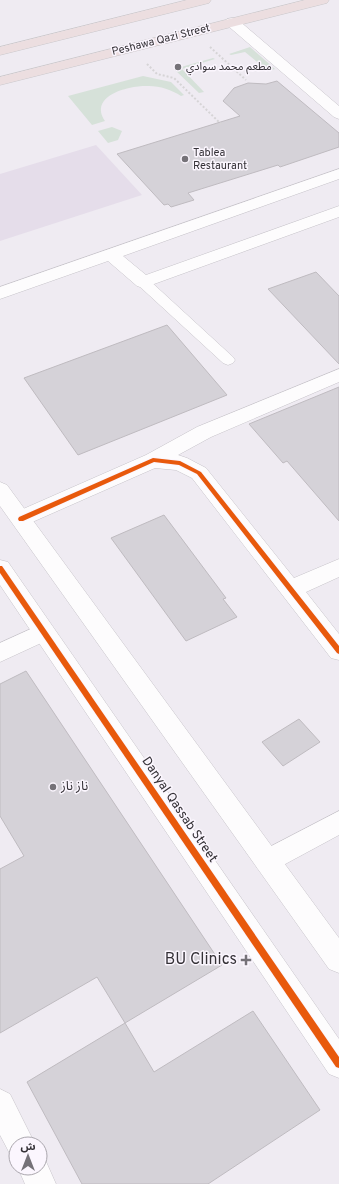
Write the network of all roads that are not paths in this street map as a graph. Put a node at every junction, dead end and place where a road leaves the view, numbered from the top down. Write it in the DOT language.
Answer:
graph roads {
  1 [pos="204,0"];
  2 [pos="322,0"];
  3 [pos="232,22"];
  4 [pos="0,51"];
  5 [pos="0,81"];
  6 [pos="339,114"];
  7 [pos="339,174"];
  8 [pos="339,211"];
  9 [pos="110,254"];
  10 [pos="143,282"];
  11 [pos="0,293"];
  12 [pos="228,360"];
  13 [pos="339,375"];
  14 [pos="153,460"];
  15 [pos="0,490"];
  16 [pos="21,519"];
  17 [pos="339,567"];
  18 [pos="0,568"];
  19 [pos="292,589"];
  20 [pos="44,632"];
  21 [pos="339,651"];
  22 [pos="0,653"];
  23 [pos="339,822"];
  24 [pos="267,861"];
  25 [pos="339,960"];
  26 [pos="339,1064"];
  27 [pos="0,1104"];
  28 [pos="16,1136"];
  1 -- 4 [label="highway"];
  2 -- 3 [label="highway, Peshawa Qazi Street"];
  3 -- 5 [label="highway, Peshawa Qazi Street"];
  3 -- 6 [label="street"];
  7 -- 9 [label="street"];
  8 -- 10 [label="street"];
  9 -- 10 [label="street"];
  9 -- 11 [label="street"];
  10 -- 12 [label="lane"];
  13 -- 14 [label="street"];
  14 -- 16 [label="street"];
  14 -- 19 [label="street"];
  15 -- 16 [label="street"];
  16 -- 24 [label="street"];
  17 -- 19 [label="street"];
  18 -- 20 [label="street, Danyal Qassab Street"];
  19 -- 21 [label="street"];
  20 -- 22 [label="street"];
  20 -- 26 [label="street, Danyal Qassab Street"];
  23 -- 24 [label="street"];
  24 -- 25 [label="street"];
  27 -- 28 [label="street"];
}
